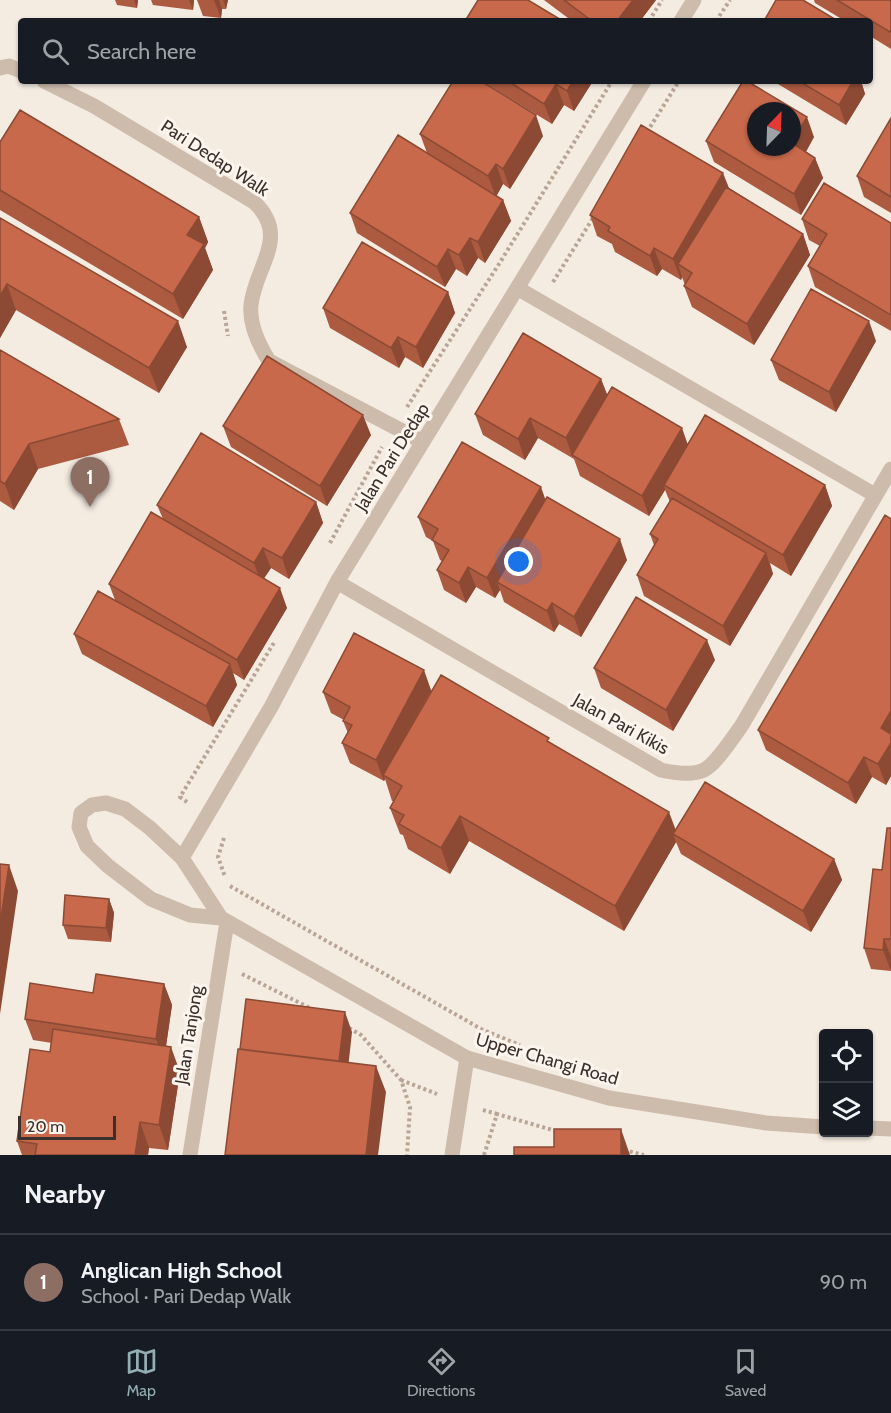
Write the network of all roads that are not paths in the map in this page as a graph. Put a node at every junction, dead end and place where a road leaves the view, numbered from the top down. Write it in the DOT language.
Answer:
graph roads {
  1 [pos="694,0"];
  2 [pos="683,18"];
  3 [pos="0,68"];
  4 [pos="18,70"];
  5 [pos="50,84"];
  6 [pos="642,84"];
  7 [pos="517,288"];
  8 [pos="423,442"];
  9 [pos="891,469"];
  10 [pos="875,495"];
  11 [pos="337,582"];
  12 [pos="182,858"];
  13 [pos="224,920"];
  14 [pos="467,1058"];
  15 [pos="819,1127"];
  16 [pos="873,1128"];
  17 [pos="891,1129"];
  18 [pos="190,1155"];
  19 [pos="452,1155"];
  1 -- 2 [label="street"];
  3 -- 4 [label="street"];
  5 -- 8 [label="street, Pari Dedap Walk"];
  6 -- 7 [label="street, Jalan Pari Dedap"];
  7 -- 8 [label="street, Jalan Pari Dedap"];
  7 -- 10 [label="street"];
  8 -- 11 [label="street, Jalan Pari Dedap"];
  9 -- 10 [label="street, Jalan Pari Kikis"];
  10 -- 11 [label="street, Jalan Pari Kikis"];
  11 -- 12 [label="street, Jalan Pari Dedap"];
  12 -- 13 [label="street, Upper Changi Road"];
  12 -- 13 [label="street, Upper Changi Road"];
  13 -- 14 [label="street, Upper Changi Road"];
  13 -- 18 [label="street, Jalan Tanjong"];
  14 -- 15 [label="street, Upper Changi Road"];
  14 -- 19 [label="street"];
  16 -- 17 [label="street"];
}
